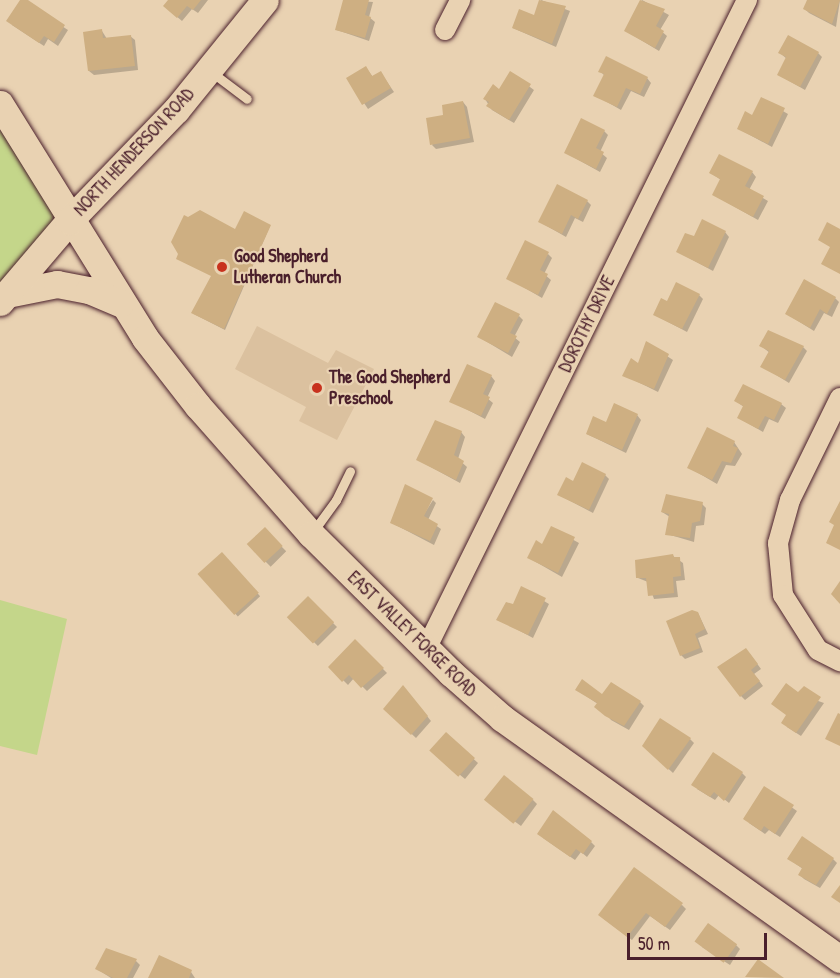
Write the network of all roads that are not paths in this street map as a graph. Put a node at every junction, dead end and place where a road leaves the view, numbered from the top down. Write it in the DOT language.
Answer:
graph roads {
  1 [pos="265,0"];
  2 [pos="460,0"];
  3 [pos="747,0"];
  4 [pos="445,30"];
  5 [pos="210,71"];
  6 [pos="247,99"];
  7 [pos="0,104"];
  8 [pos="69,221"];
  9 [pos="3,298"];
  10 [pos="120,303"];
  11 [pos="840,398"];
  12 [pos="350,471"];
  13 [pos="311,534"];
  14 [pos="426,649"];
  15 [pos="840,661"];
  16 [pos="840,959"];
  1 -- 5 [label="main road, NORTH HENDERSON ROAD"];
  2 -- 4 [label="street"];
  3 -- 14 [label="street, DOROTHY DRIVE"];
  5 -- 6 [label="lane"];
  5 -- 8 [label="main road, NORTH HENDERSON ROAD"];
  7 -- 8 [label="main road, EAST VALLEY FORGE ROAD"];
  8 -- 9 [label="main road, NORTH HENDERSON ROAD"];
  8 -- 10 [label="main road, EAST VALLEY FORGE ROAD"];
  9 -- 10 [label="main road"];
  10 -- 13 [label="main road, EAST VALLEY FORGE ROAD"];
  11 -- 15 [label="street"];
  12 -- 13 [label="lane"];
  13 -- 14 [label="main road, EAST VALLEY FORGE ROAD"];
  14 -- 16 [label="main road, EAST VALLEY FORGE ROAD"];
}
